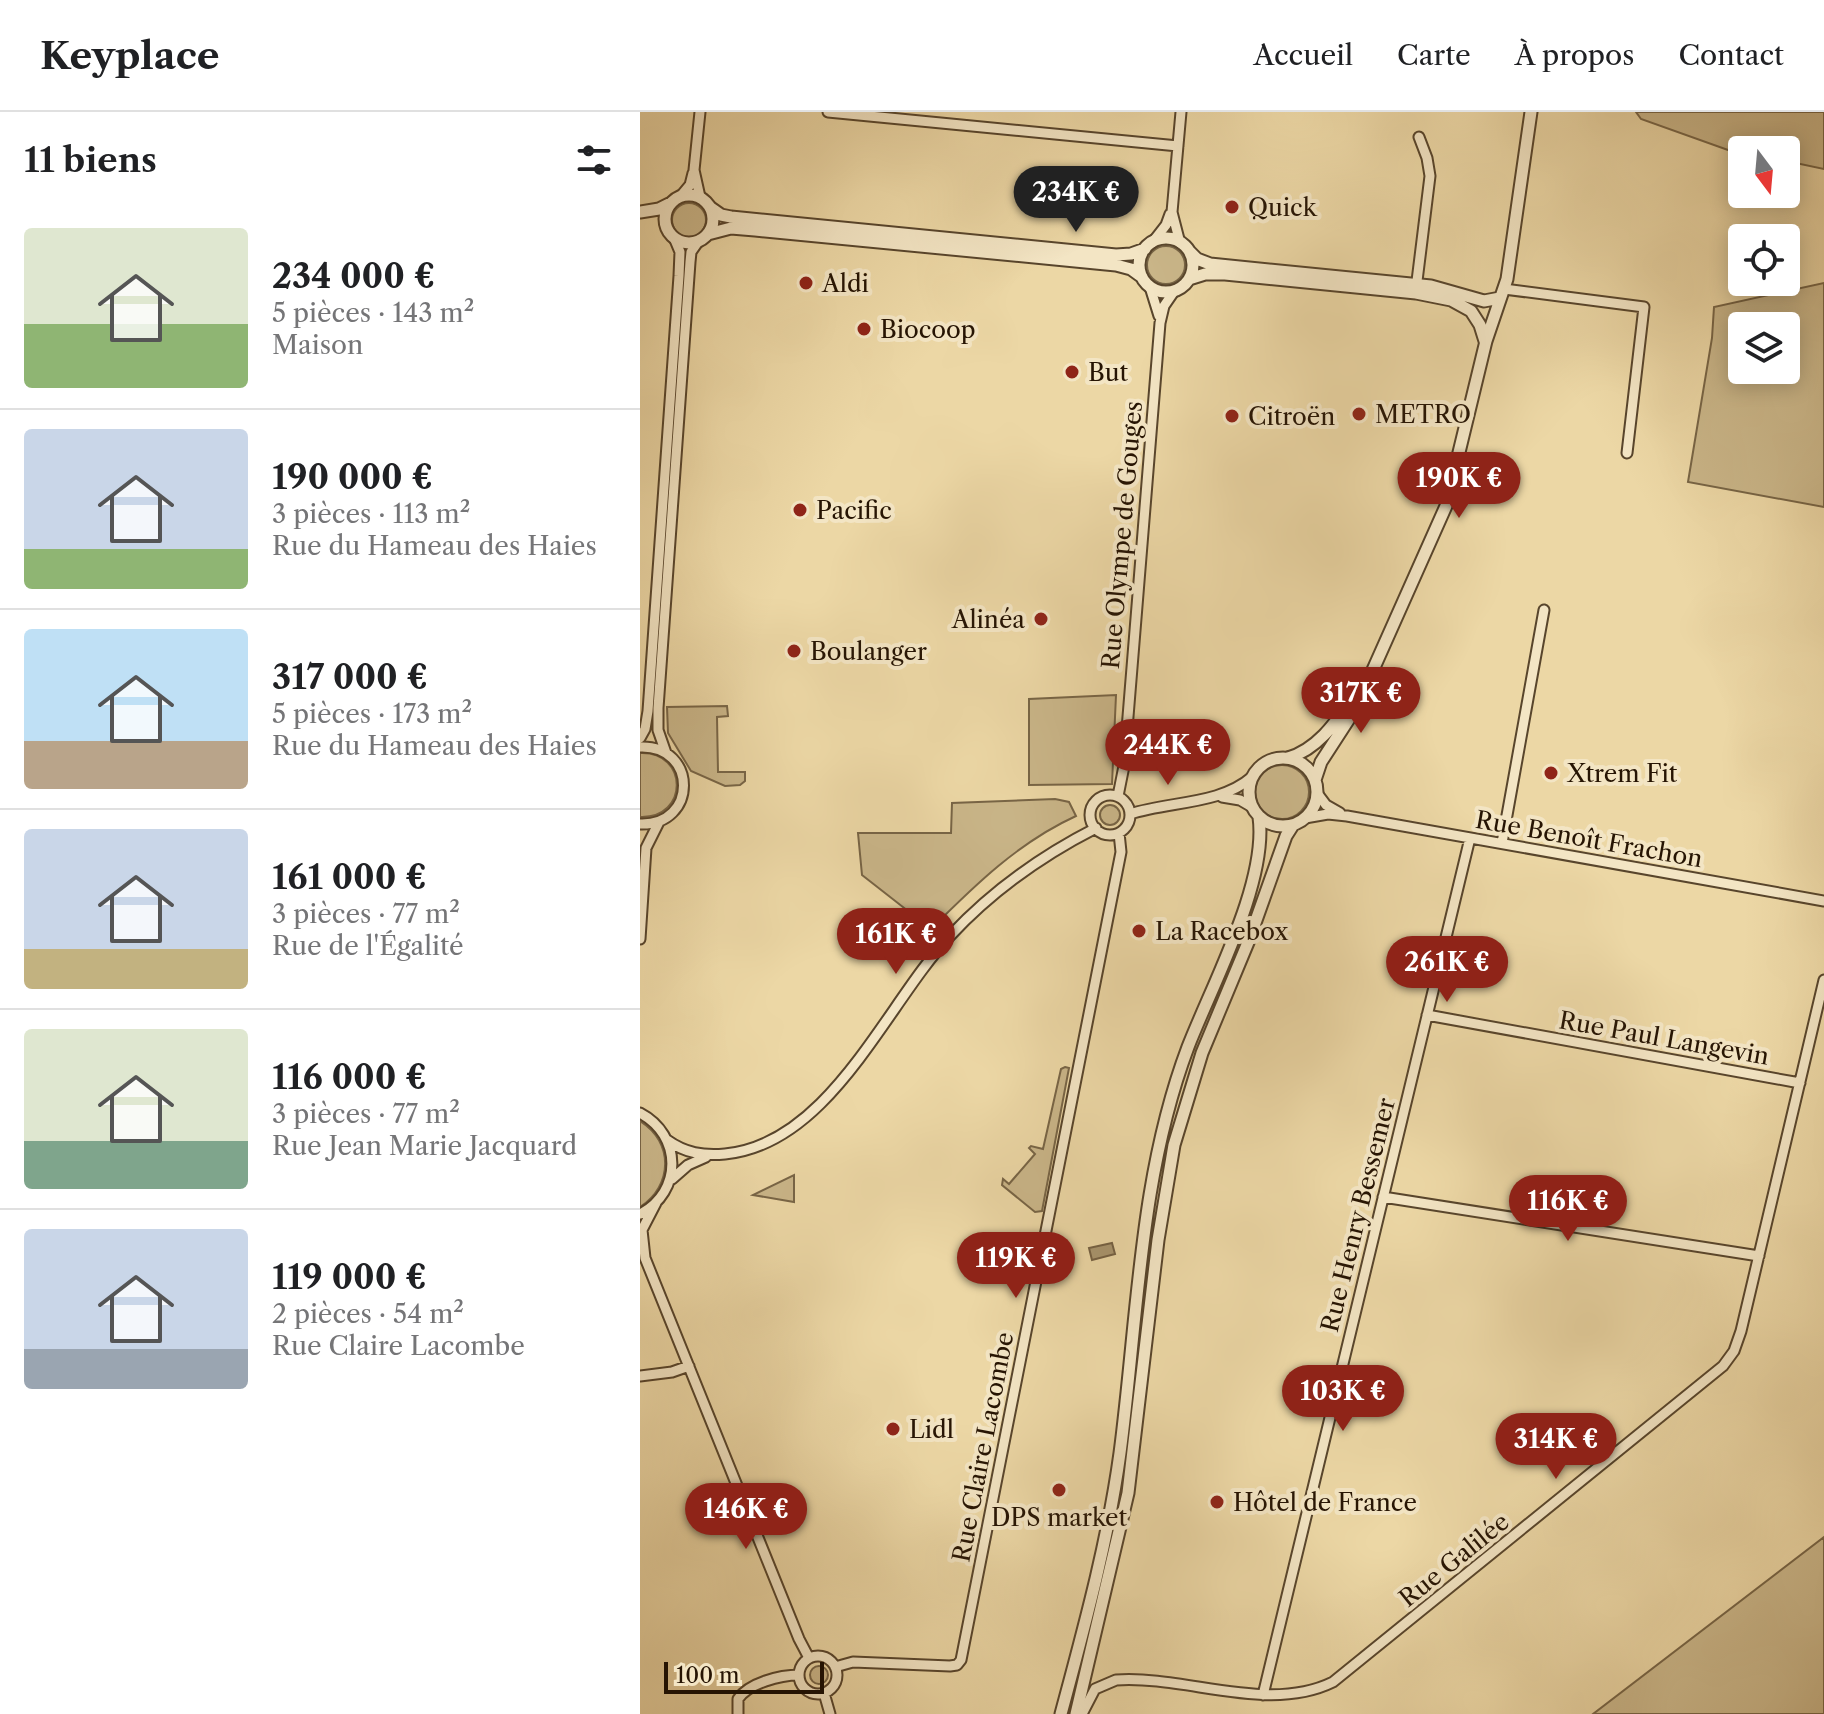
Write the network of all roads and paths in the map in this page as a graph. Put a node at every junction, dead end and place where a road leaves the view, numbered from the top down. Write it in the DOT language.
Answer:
graph roads {
  1 [pos="700,112"];
  2 [pos="828,112"];
  3 [pos="1181,112"];
  4 [pos="1531,112"];
  5 [pos="1419,137"];
  6 [pos="1178,146"];
  7 [pos="694,170"];
  8 [pos="700,197"];
  9 [pos="675,200"];
  10 [pos="1172,206"];
  11 [pos="711,208"];
  12 [pos="640,213"];
  13 [pos="666,228"];
  14 [pos="703,238"];
  15 [pos="675,240"];
  16 [pos="1180,243"];
  17 [pos="1148,246"];
  18 [pos="1190,252"];
  19 [pos="1142,277"];
  20 [pos="1189,279"];
  21 [pos="1150,287"];
  22 [pos="1414,288"];
  23 [pos="1175,290"];
  24 [pos="1502,294"];
  25 [pos="1160,323"];
  26 [pos="1486,341"];
  27 [pos="1627,453"];
  28 [pos="1544,610"];
  29 [pos="1369,677"];
  30 [pos="640,738"];
  31 [pos="640,747"];
  32 [pos="666,753"];
  33 [pos="1288,758"];
  34 [pos="1252,777"];
  35 [pos="1315,780"];
  36 [pos="1317,793"];
  37 [pos="1118,796"];
  38 [pos="1215,797"];
  39 [pos="1256,812"];
  40 [pos="1130,814"];
  41 [pos="1347,816"];
  42 [pos="1305,818"];
  43 [pos="660,821"];
  44 [pos="640,824"];
  45 [pos="1293,825"];
  46 [pos="1096,828"];
  47 [pos="1119,833"];
  48 [pos="1470,838"];
  49 [pos="1502,843"];
  50 [pos="1824,901"];
  51 [pos="640,939"];
  52 [pos="1824,980"];
  53 [pos="1427,1015"];
  54 [pos="1800,1083"];
  55 [pos="642,1113"];
  56 [pos="667,1140"];
  57 [pos="713,1155"];
  58 [pos="670,1181"];
  59 [pos="1383,1197"];
  60 [pos="656,1203"];
  61 [pos="640,1214"];
  62 [pos="643,1254"];
  63 [pos="1759,1256"];
  64 [pos="689,1366"];
  65 [pos="640,1376"];
  66 [pos="809,1658"];
  67 [pos="835,1667"];
  68 [pos="799,1675"];
  69 [pos="824,1693"];
  70 [pos="1263,1695"];
  71 [pos="738,1714"];
  72 [pos="830,1714"];
  73 [pos="1061,1714"];
  74 [pos="1079,1714"];
  1 -- 7 [label="street"];
  2 -- 6 [label="street"];
  3 -- 6 [label="street"];
  4 -- 24 [label="street"];
  5 -- 22 [label="street"];
  6 -- 10 [label="street"];
  7 -- 8 [label="street"];
  7 -- 9 [label="street"];
  8 -- 9 [label="street"];
  8 -- 11 [label="street"];
  9 -- 12 [label="street"];
  9 -- 13 [label="street"];
  10 -- 16 [label="street"];
  10 -- 17 [label="street"];
  11 -- 14 [label="street"];
  11 -- 17 [label="street"];
  12 -- 13 [label="street"];
  13 -- 15 [label="street"];
  14 -- 15 [label="street"];
  14 -- 19 [label="street"];
  14 -- 32 [label="street"];
  15 -- 30 [label="street"];
  16 -- 17 [label="street"];
  16 -- 18 [label="street"];
  17 -- 19 [label="street"];
  18 -- 20 [label="street"];
  18 -- 22 [label="street"];
  19 -- 21 [label="street"];
  20 -- 22 [label="street"];
  20 -- 23 [label="street"];
  21 -- 23 [label="street"];
  21 -- 25 [label="street, Rue Olympe de Gouges"];
  22 -- 24 [label="street"];
  22 -- 26 [label="street"];
  23 -- 25 [label="street, Rue Olympe de Gouges"];
  24 -- 26 [label="street"];
  24 -- 27 [label="street"];
  25 -- 37 [label="street, Rue Olympe de Gouges"];
  26 -- 29 [label="street"];
  28 -- 49 [label="street"];
  29 -- 33 [label="street"];
  29 -- 35 [label="street"];
  31 -- 32 [label="street"];
  32 -- 43 [label="street"];
  33 -- 34 [label="street"];
  33 -- 35 [label="street"];
  34 -- 38 [label="street"];
  34 -- 39 [label="street"];
  35 -- 36 [label="street"];
  36 -- 41 [label="street, Rue Benoît Frachon"];
  36 -- 42 [label="street"];
  37 -- 40 [label="street"];
  37 -- 46 [label="street"];
  38 -- 39 [label="street"];
  38 -- 40 [label="street"];
  39 -- 45 [label="street"];
  39 -- 73 [label="street"];
  40 -- 47 [label="street"];
  41 -- 42 [label="street, Rue Benoît Frachon"];
  41 -- 48 [label="street, Rue Benoît Frachon"];
  42 -- 45 [label="street"];
  43 -- 44 [label="street"];
  43 -- 51 [label="street"];
  45 -- 74 [label="street"];
  46 -- 47 [label="street"];
  46 -- 57 [label="street"];
  47 -- 67 [label="street, Rue Claire Lacombe"];
  48 -- 49 [label="street, Rue Benoît Frachon"];
  48 -- 53 [label="street, Rue Henry Bessemer"];
  49 -- 50 [label="street, Rue Benoît Frachon"];
  52 -- 54 [label="street, Rue Galilée"];
  53 -- 54 [label="street, Rue Paul Langevin"];
  53 -- 59 [label="street, Rue Henry Bessemer"];
  54 -- 63 [label="street, Rue Galilée"];
  55 -- 56 [label="street"];
  56 -- 57 [label="street"];
  56 -- 58 [label="street"];
  57 -- 58 [label="street"];
  58 -- 60 [label="street"];
  59 -- 63 [label="street"];
  59 -- 70 [label="street, Rue Henry Bessemer"];
  60 -- 61 [label="street"];
  60 -- 62 [label="street"];
  62 -- 64 [label="street"];
  63 -- 70 [label="street, Rue Galilée"];
  64 -- 65 [label="street"];
  64 -- 66 [label="street"];
  66 -- 67 [label="street"];
  66 -- 68 [label="street"];
  67 -- 69 [label="street"];
  68 -- 69 [label="street"];
  68 -- 71 [label="street"];
  69 -- 72 [label="street"];
  70 -- 74 [label="street, Rue Galilée"];
}
